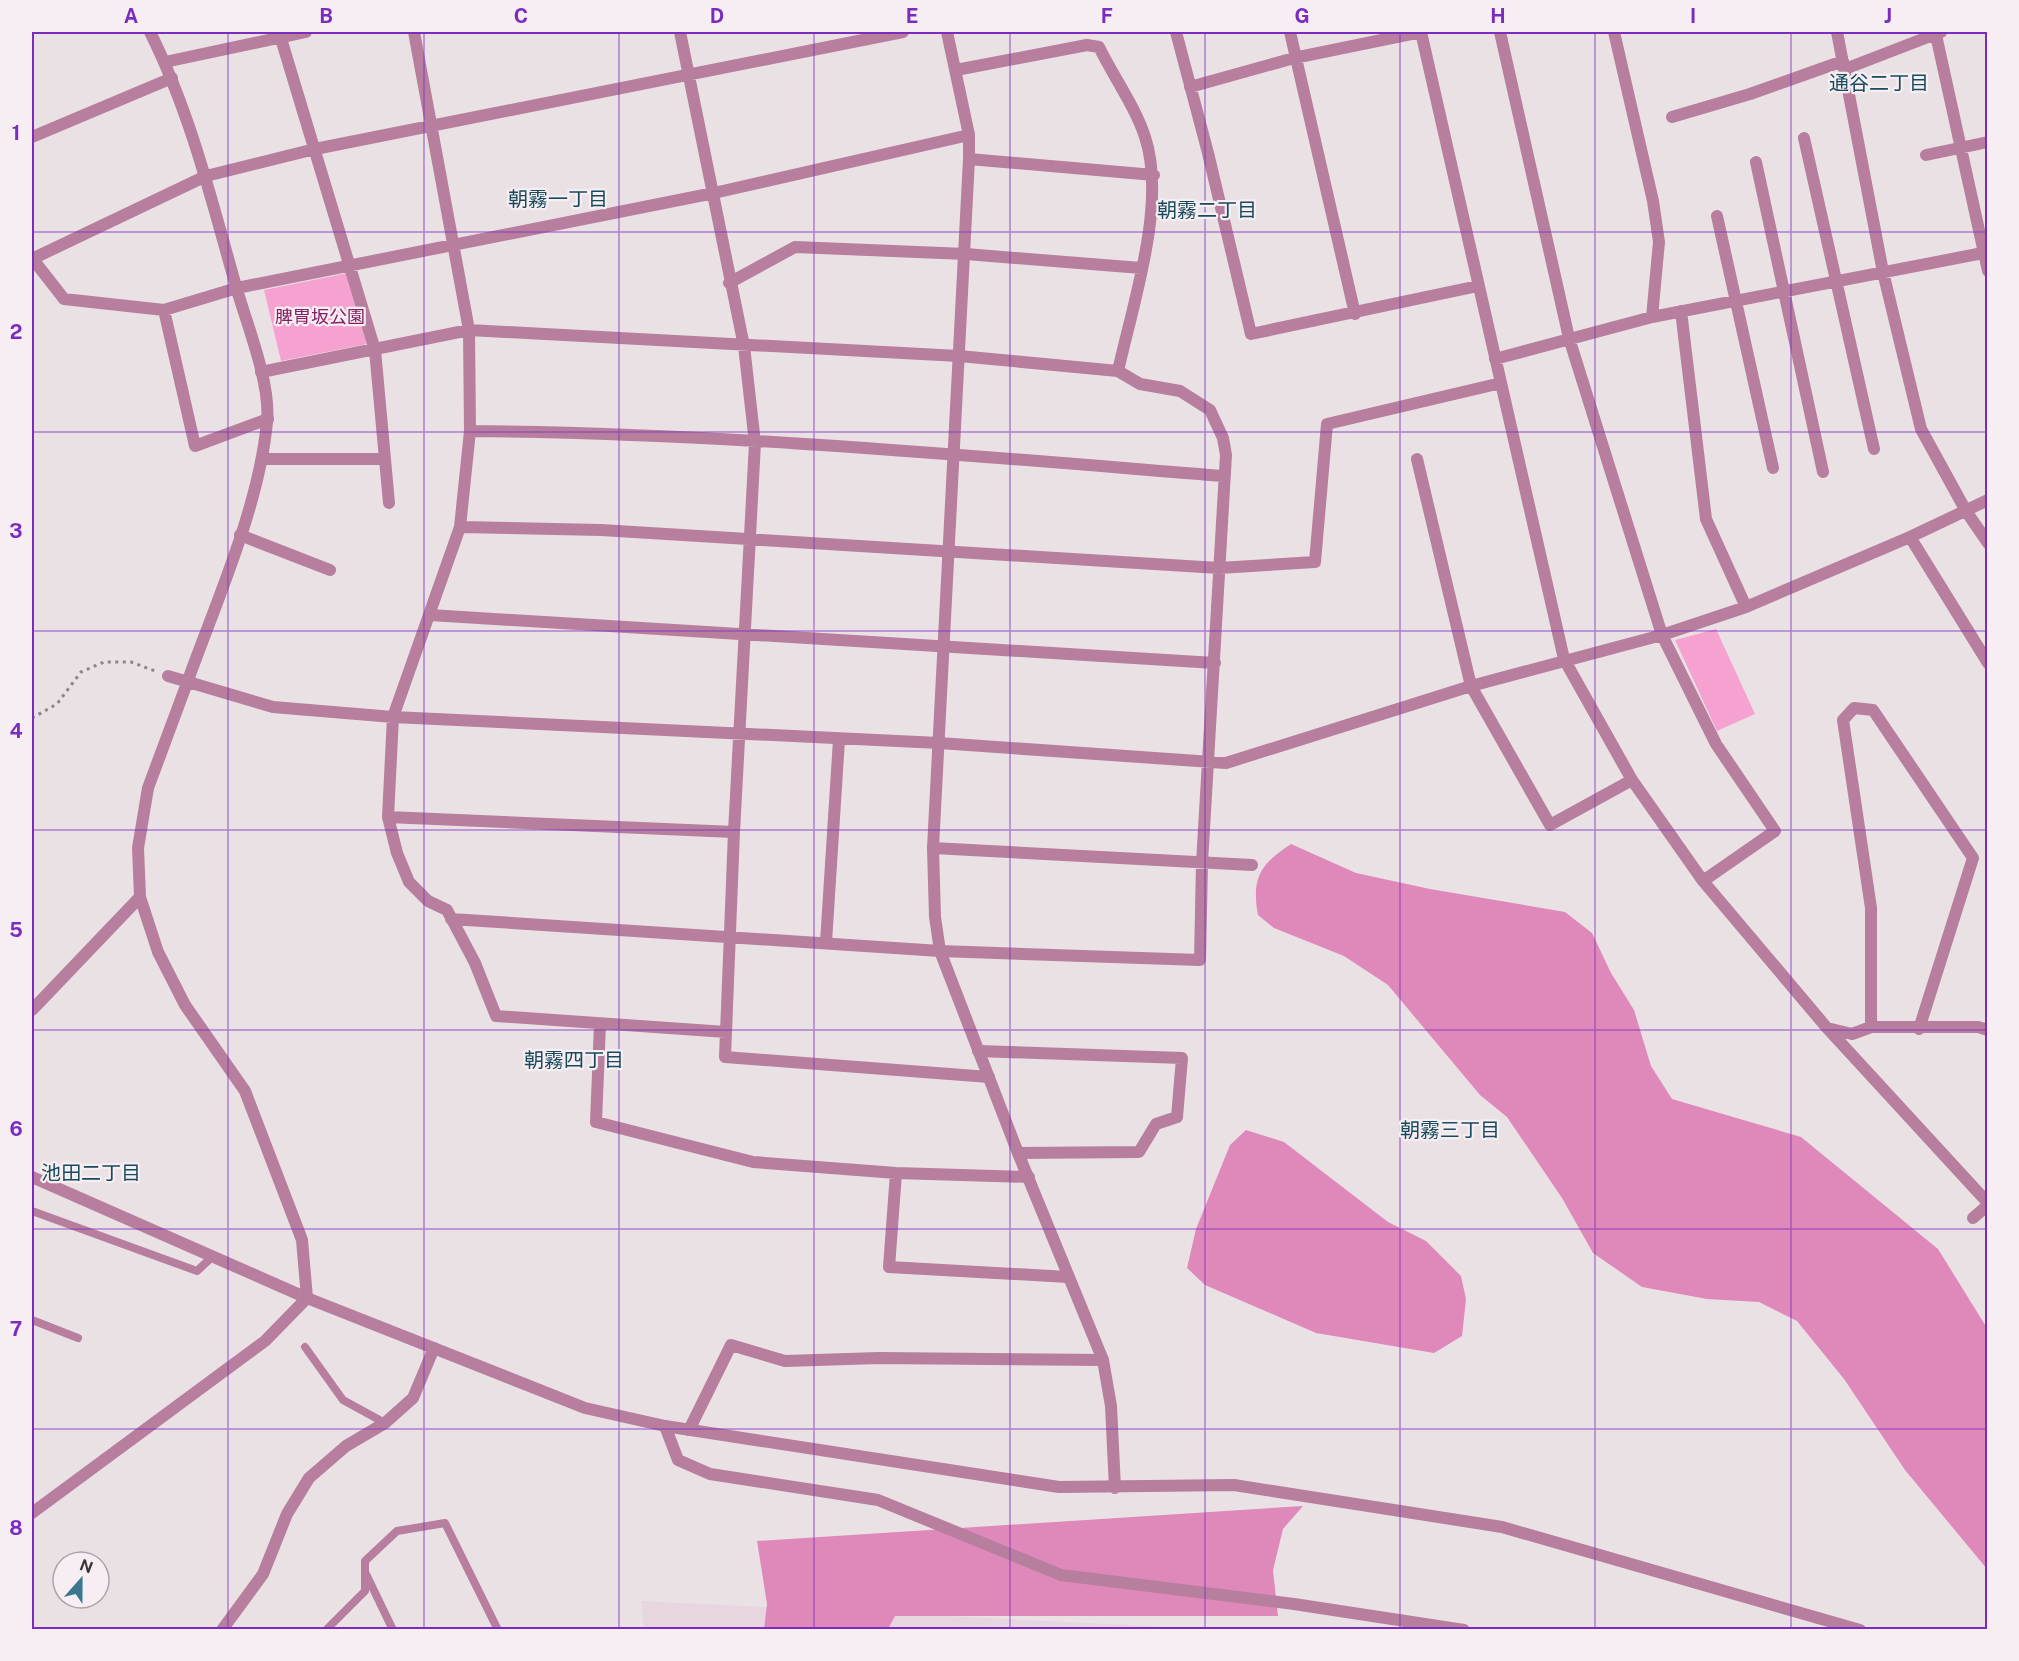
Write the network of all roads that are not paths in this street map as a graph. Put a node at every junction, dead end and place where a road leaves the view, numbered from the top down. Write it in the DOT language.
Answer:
graph roads {
  1 [pos="150,32"];
  2 [pos="306,32"];
  3 [pos="414,32"];
  4 [pos="680,32"];
  5 [pos="903,32"];
  6 [pos="947,32"];
  7 [pos="1176,32"];
  8 [pos="1290,32"];
  9 [pos="1421,32"];
  10 [pos="1500,32"];
  11 [pos="1614,32"];
  12 [pos="1837,32"];
  13 [pos="1939,33"];
  14 [pos="280,34"];
  15 [pos="1294,58"];
  16 [pos="165,62"];
  17 [pos="1844,65"];
  18 [pos="956,70"];
  19 [pos="690,75"];
  20 [pos="172,78"];
  21 [pos="1190,87"];
  22 [pos="1672,117"];
  23 [pos="432,126"];
  24 [pos="969,135"];
  25 [pos="32,137"];
  26 [pos="1804,138"];
  27 [pos="1988,142"];
  28 [pos="1961,148"];
  29 [pos="315,149"];
  30 [pos="1926,155"];
  31 [pos="969,159"];
  32 [pos="1756,162"];
  33 [pos="1154,175"];
  34 [pos="206,176"];
  35 [pos="714,193"];
  36 [pos="1717,216"];
  37 [pos="454,244"];
  38 [pos="1986,253"];
  39 [pos="966,254"];
  40 [pos="32,258"];
  41 [pos="351,266"];
  42 [pos="1141,268"];
  43 [pos="1988,271"];
  44 [pos="1883,272"];
  45 [pos="1835,282"];
  46 [pos="729,283"];
  47 [pos="1478,286"];
  48 [pos="237,288"];
  49 [pos="1785,291"];
  50 [pos="1736,300"];
  51 [pos="164,310"];
  52 [pos="1681,311"];
  53 [pos="1355,314"];
  54 [pos="1652,317"];
  55 [pos="469,330"];
  56 [pos="1569,338"];
  57 [pos="744,346"];
  58 [pos="375,350"];
  59 [pos="959,356"];
  60 [pos="1495,359"];
  61 [pos="1119,371"];
  62 [pos="261,372"];
  63 [pos="1501,383"];
  64 [pos="267,419"];
  65 [pos="470,431"];
  66 [pos="755,443"];
  67 [pos="1874,449"];
  68 [pos="954,454"];
  69 [pos="262,459"];
  70 [pos="385,459"];
  71 [pos="1417,459"];
  72 [pos="1773,468"];
  73 [pos="1823,472"];
  74 [pos="1224,476"];
  75 [pos="1988,500"];
  76 [pos="389,503"];
  77 [pos="1966,511"];
  78 [pos="460,527"];
  79 [pos="240,535"];
  80 [pos="1910,537"];
  81 [pos="750,539"];
  82 [pos="1988,543"];
  83 [pos="950,550"];
  84 [pos="1219,568"];
  85 [pos="330,570"];
  86 [pos="1746,607"];
  87 [pos="430,615"];
  88 [pos="744,635"];
  89 [pos="1662,635"];
  90 [pos="944,645"];
  91 [pos="1564,659"];
  92 [pos="1215,663"];
  93 [pos="1988,663"];
  94 [pos="168,676"];
  95 [pos="187,683"];
  96 [pos="1471,686"];
  97 [pos="393,717"];
  98 [pos="738,734"];
  99 [pos="839,740"];
  100 [pos="939,743"];
  101 [pos="1209,763"];
  102 [pos="1632,780"];
  103 [pos="388,817"];
  104 [pos="734,832"];
  105 [pos="933,848"];
  106 [pos="1202,863"];
  107 [pos="1252,865"];
  108 [pos="1703,881"];
  109 [pos="140,897"];
  110 [pos="451,919"];
  111 [pos="731,935"];
  112 [pos="826,942"];
  113 [pos="940,951"];
  114 [pos="32,1010"];
  115 [pos="600,1024"];
  116 [pos="1871,1027"];
  117 [pos="1827,1028"];
  118 [pos="1919,1029"];
  119 [pos="1988,1030"];
  120 [pos="726,1032"];
  121 [pos="978,1051"];
  122 [pos="989,1077"];
  123 [pos="1018,1153"];
  124 [pos="896,1173"];
  125 [pos="32,1177"];
  126 [pos="1029,1177"];
  127 [pos="1988,1204"];
  128 [pos="32,1211"];
  129 [pos="1974,1218"];
  130 [pos="212,1257"];
  131 [pos="1068,1277"];
  132 [pos="307,1298"];
  133 [pos="32,1320"];
  134 [pos="78,1338"];
  135 [pos="305,1347"];
  136 [pos="434,1348"];
  137 [pos="1103,1360"];
  138 [pos="385,1423"];
  139 [pos="665,1426"];
  140 [pos="689,1430"];
  141 [pos="1115,1488"];
  142 [pos="32,1513"];
  143 [pos="365,1572"];
  144 [pos="222,1629"];
  145 [pos="326,1629"];
  146 [pos="393,1629"];
  147 [pos="498,1629"];
  148 [pos="1464,1629"];
  149 [pos="1860,1629"];
  1 -- 16 [label="street"];
  2 -- 14 [label="street"];
  3 -- 23 [label="street"];
  4 -- 19 [label="street"];
  5 -- 19 [label="street"];
  6 -- 18 [label="street"];
  7 -- 21 [label="street"];
  8 -- 15 [label="street"];
  9 -- 15 [label="street"];
  9 -- 47 [label="street"];
  10 -- 56 [label="street"];
  11 -- 54 [label="street"];
  12 -- 17 [label="street"];
  13 -- 17 [label="street"];
  13 -- 28 [label="street"];
  14 -- 16 [label="street"];
  14 -- 29 [label="street"];
  15 -- 21 [label="street"];
  15 -- 53 [label="street"];
  16 -- 20 [label="street"];
  17 -- 22 [label="street"];
  17 -- 44 [label="street"];
  18 -- 24 [label="street"];
  18 -- 33 [label="street"];
  19 -- 23 [label="street"];
  19 -- 35 [label="street"];
  20 -- 25 [label="street"];
  20 -- 34 [label="street"];
  21 -- 53 [label="street"];
  23 -- 29 [label="street"];
  23 -- 37 [label="street"];
  24 -- 31 [label="street"];
  24 -- 35 [label="street"];
  26 -- 45 [label="street"];
  27 -- 28 [label="street"];
  28 -- 30 [label="street"];
  28 -- 38 [label="street"];
  29 -- 34 [label="street"];
  29 -- 41 [label="street"];
  31 -- 33 [label="street"];
  31 -- 39 [label="street"];
  32 -- 49 [label="street"];
  33 -- 42 [label="street"];
  34 -- 40 [label="street"];
  34 -- 48 [label="street"];
  35 -- 37 [label="street"];
  35 -- 46 [label="street"];
  36 -- 50 [label="street"];
  37 -- 41 [label="street"];
  37 -- 55 [label="street"];
  38 -- 43 [label="street"];
  38 -- 44 [label="street"];
  39 -- 42 [label="street"];
  39 -- 46 [label="street"];
  39 -- 59 [label="street"];
  40 -- 51 [label="street"];
  41 -- 48 [label="street"];
  41 -- 58 [label="street"];
  42 -- 61 [label="street"];
  44 -- 45 [label="street"];
  44 -- 77 [label="street"];
  45 -- 49 [label="street"];
  45 -- 67 [label="street"];
  46 -- 57 [label="street"];
  47 -- 53 [label="street"];
  47 -- 60 [label="street"];
  48 -- 51 [label="street"];
  48 -- 62 [label="street"];
  49 -- 50 [label="street"];
  49 -- 73 [label="street"];
  50 -- 52 [label="street"];
  50 -- 72 [label="street"];
  51 -- 64 [label="street"];
  52 -- 54 [label="street"];
  52 -- 86 [label="street"];
  54 -- 56 [label="street"];
  55 -- 57 [label="street"];
  55 -- 58 [label="street"];
  55 -- 65 [label="street"];
  56 -- 60 [label="street"];
  56 -- 89 [label="street"];
  57 -- 59 [label="street"];
  57 -- 66 [label="street"];
  58 -- 62 [label="street"];
  58 -- 70 [label="street"];
  59 -- 61 [label="street"];
  59 -- 68 [label="street"];
  60 -- 63 [label="street"];
  61 -- 74 [label="street"];
  62 -- 64 [label="street"];
  63 -- 84 [label="street"];
  63 -- 91 [label="street"];
  64 -- 69 [label="street"];
  65 -- 66 [label="street"];
  65 -- 78 [label="street"];
  66 -- 68 [label="street"];
  66 -- 81 [label="street"];
  68 -- 74 [label="street"];
  68 -- 83 [label="street"];
  69 -- 70 [label="street"];
  69 -- 79 [label="street"];
  70 -- 76 [label="street"];
  71 -- 96 [label="street"];
  74 -- 84 [label="street"];
  75 -- 77 [label="street"];
  77 -- 80 [label="street"];
  77 -- 82 [label="street"];
  78 -- 81 [label="street"];
  78 -- 87 [label="street"];
  79 -- 85 [label="street"];
  79 -- 95 [label="street"];
  80 -- 86 [label="street"];
  80 -- 93 [label="street"];
  81 -- 83 [label="street"];
  81 -- 88 [label="street"];
  83 -- 84 [label="street"];
  83 -- 90 [label="street"];
  84 -- 92 [label="street"];
  86 -- 89 [label="street"];
  87 -- 88 [label="street"];
  87 -- 97 [label="street"];
  88 -- 90 [label="street"];
  88 -- 98 [label="street"];
  89 -- 91 [label="street"];
  89 -- 108 [label="street"];
  90 -- 92 [label="street"];
  90 -- 100 [label="street"];
  91 -- 96 [label="street"];
  91 -- 102 [label="street"];
  92 -- 101 [label="street"];
  94 -- 95 [label="street"];
  95 -- 97 [label="street"];
  95 -- 109 [label="street"];
  96 -- 101 [label="street"];
  96 -- 102 [label="street"];
  97 -- 98 [label="street"];
  97 -- 103 [label="street"];
  98 -- 99 [label="street"];
  98 -- 104 [label="street"];
  99 -- 100 [label="street"];
  99 -- 112 [label="street"];
  100 -- 101 [label="street"];
  100 -- 105 [label="street"];
  101 -- 106 [label="street"];
  102 -- 108 [label="street"];
  103 -- 104 [label="street"];
  103 -- 110 [label="street"];
  104 -- 111 [label="street"];
  105 -- 106 [label="street"];
  105 -- 113 [label="street"];
  106 -- 107 [label="street"];
  106 -- 113 [label="street"];
  108 -- 117 [label="street"];
  109 -- 114 [label="street"];
  109 -- 132 [label="street"];
  110 -- 111 [label="street"];
  110 -- 115 [label="street"];
  111 -- 112 [label="street"];
  111 -- 120 [label="street"];
  112 -- 113 [label="street"];
  113 -- 121 [label="street"];
  115 -- 120 [label="street"];
  115 -- 124 [label="street"];
  116 -- 117 [label="street"];
  116 -- 118 [label="street"];
  116 -- 118 [label="street"];
  117 -- 127 [label="street"];
  118 -- 119 [label="street"];
  120 -- 122 [label="street"];
  121 -- 122 [label="street"];
  121 -- 123 [label="street"];
  122 -- 123 [label="street"];
  123 -- 126 [label="street"];
  124 -- 126 [label="street"];
  124 -- 131 [label="street"];
  125 -- 130 [label="street"];
  126 -- 131 [label="street"];
  127 -- 129 [label="street"];
  128 -- 130 [label="lane"];
  130 -- 132 [label="street"];
  131 -- 137 [label="street"];
  132 -- 136 [label="street"];
  132 -- 142 [label="street"];
  133 -- 134 [label="lane"];
  135 -- 138 [label="lane"];
  136 -- 138 [label="street"];
  136 -- 139 [label="street"];
  137 -- 140 [label="street"];
  137 -- 141 [label="street"];
  138 -- 144 [label="street"];
  139 -- 140 [label="street"];
  139 -- 148 [label="street"];
  140 -- 141 [label="street"];
  141 -- 149 [label="street"];
  143 -- 145 [label="lane"];
  143 -- 146 [label="lane"];
  143 -- 147 [label="lane"];
}
